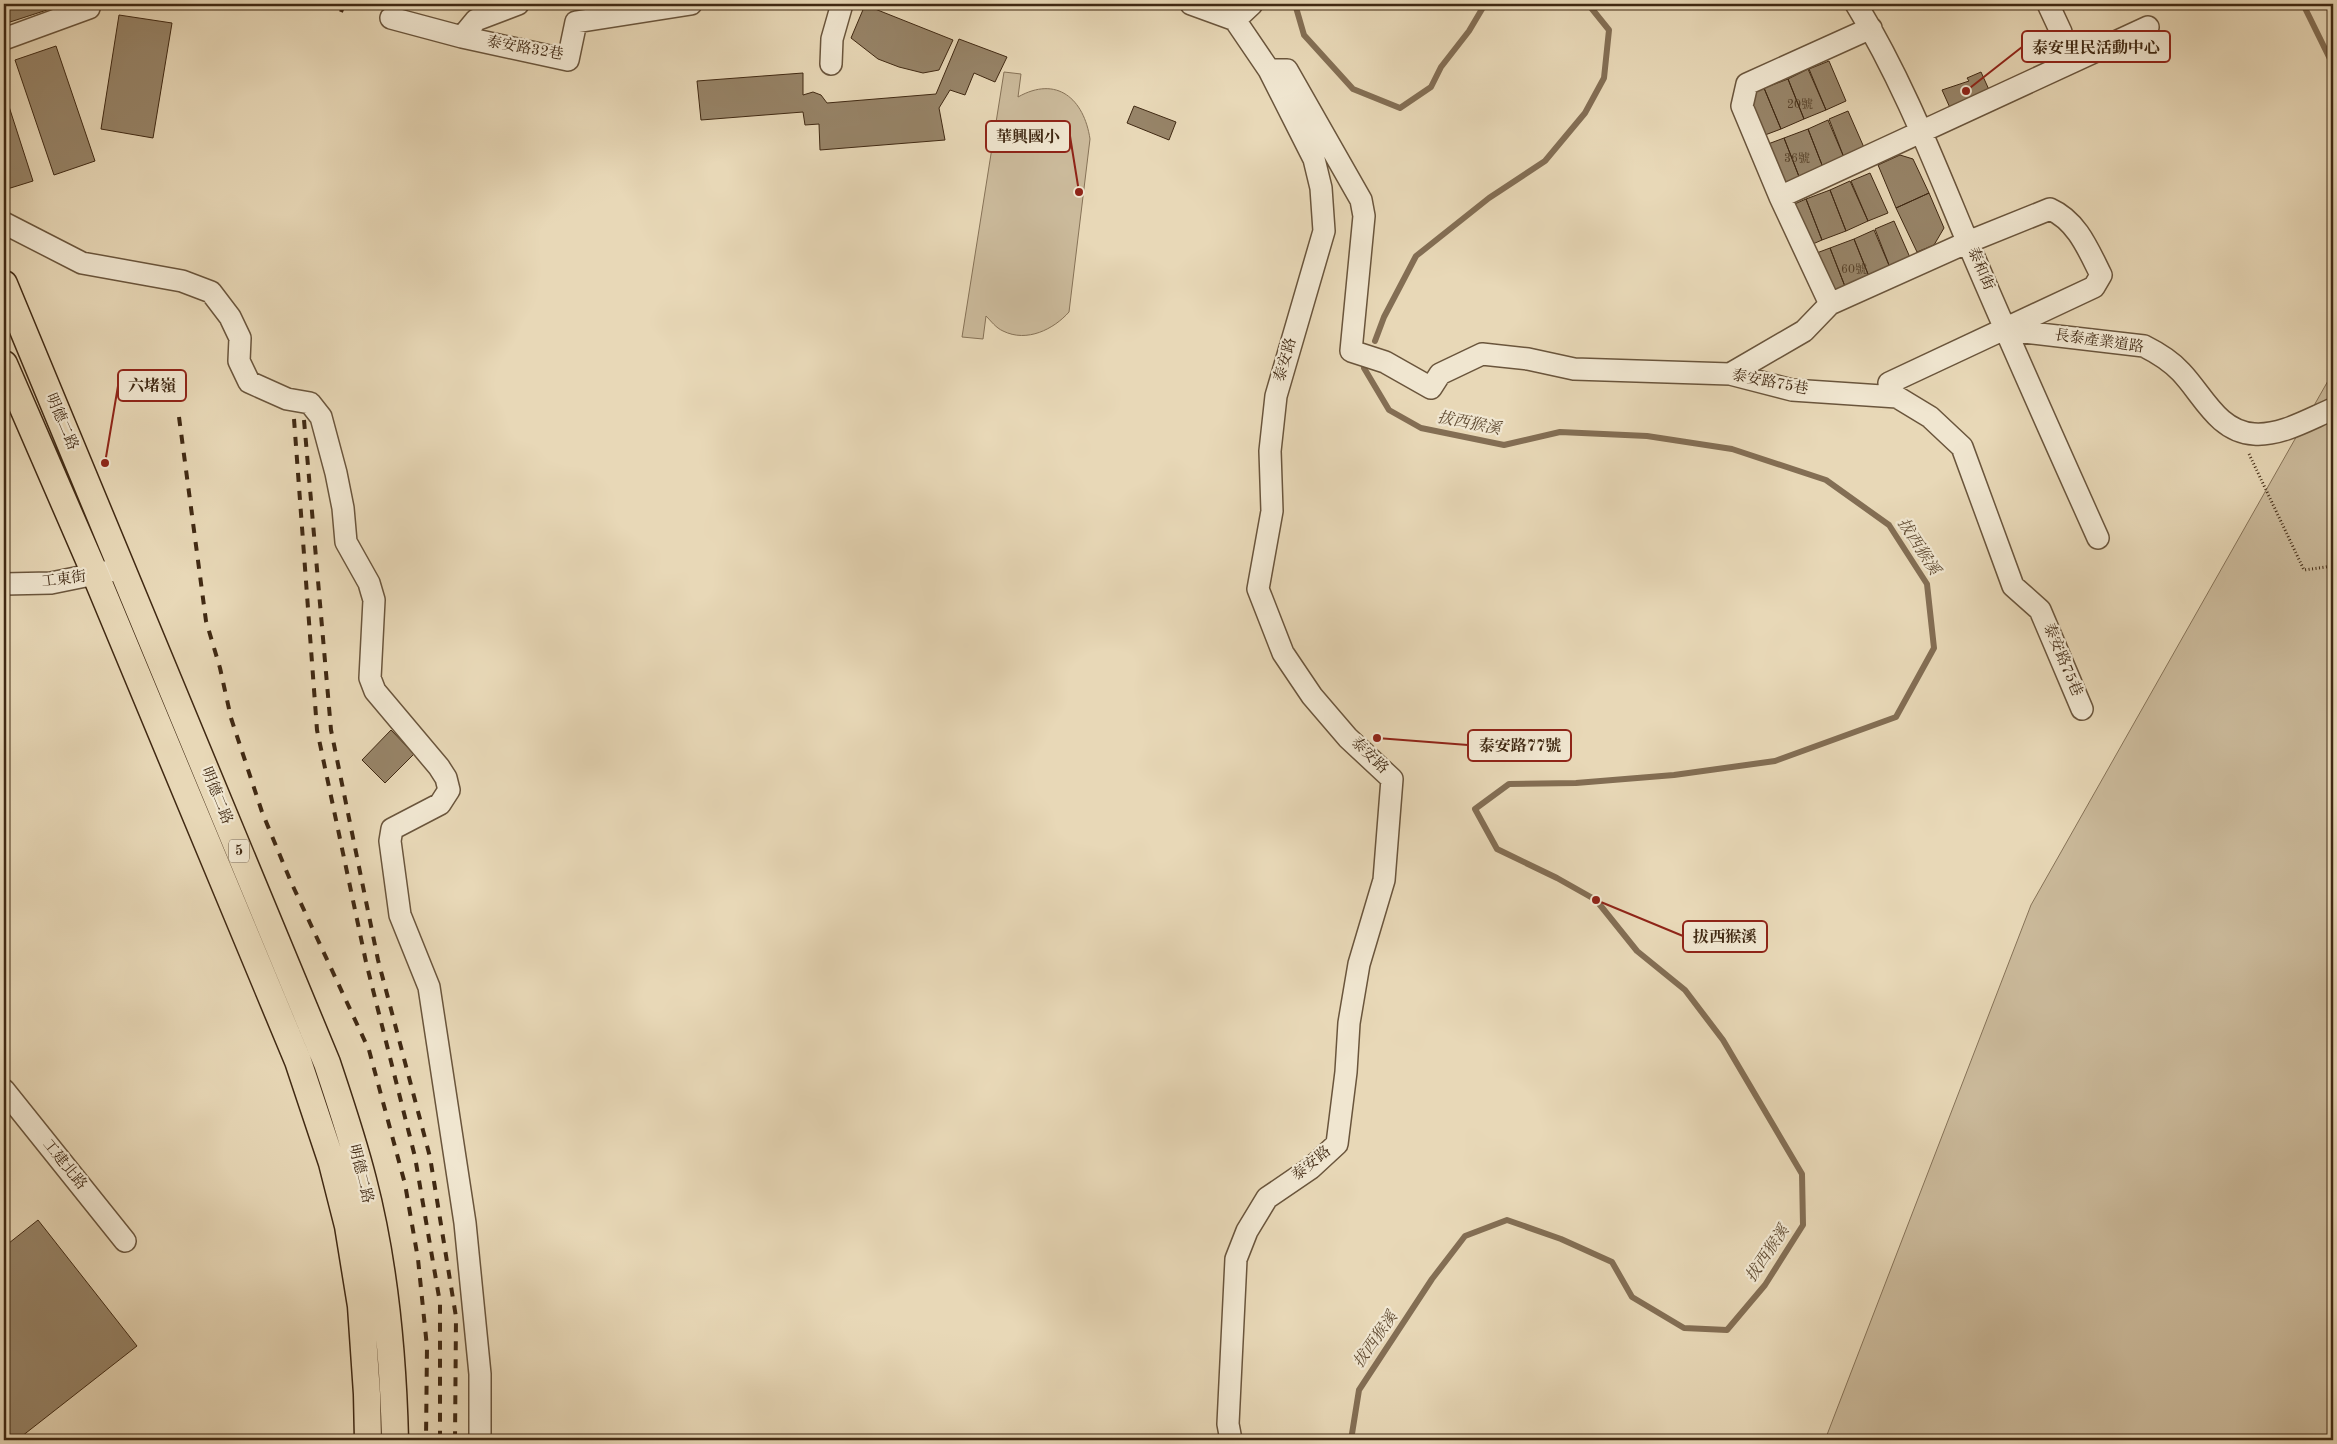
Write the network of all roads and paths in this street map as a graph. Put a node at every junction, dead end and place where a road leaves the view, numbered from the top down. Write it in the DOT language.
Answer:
graph roads {
  1 [pos="90,4"];
  2 [pos="518,4"];
  3 [pos="691,4"];
  4 [pos="842,4"];
  5 [pos="1191,4"];
  6 [pos="1252,4"];
  7 [pos="1856,4"];
  8 [pos="2048,4"];
  9 [pos="392,18"];
  10 [pos="1234,20"];
  11 [pos="2148,27"];
  12 [pos="1871,28"];
  13 [pos="462,37"];
  14 [pos="4,39"];
  15 [pos="830,64"];
  16 [pos="2064,65"];
  17 [pos="1269,70"];
  18 [pos="1921,131"];
  19 [pos="1780,197"];
  20 [pos="4,223"];
  21 [pos="1968,242"];
  22 [pos="4,284"];
  23 [pos="1830,304"];
  24 [pos="2006,330"];
  25 [pos="4,364"];
  26 [pos="1730,374"];
  27 [pos="1889,383"];
  28 [pos="2333,409"];
  29 [pos="2238,431"];
  30 [pos="2098,538"];
  31 [pos="2333,566"];
  32 [pos="122,568"];
  33 [pos="96,576"];
  34 [pos="4,584"];
  35 [pos="2082,709"];
  36 [pos="4,1090"];
  37 [pos="125,1241"];
  38 [pos="368,1440"];
  39 [pos="395,1440"];
  40 [pos="480,1440"];
  41 [pos="1231,1440"];
  1 -- 14 [label="street"];
  2 -- 13 [label="street"];
  3 -- 13 [label="street, 泰安路32巷"];
  4 -- 15 [label="street"];
  5 -- 10 [label="street"];
  6 -- 10 [label="street"];
  7 -- 12 [label="street, 泰和街"];
  8 -- 16 [label="street"];
  9 -- 13 [label="street, 泰安路32巷"];
  10 -- 17 [label="street, 泰安路"];
  11 -- 16 [label="street"];
  12 -- 18 [label="street, 泰和街"];
  12 -- 19 [label="street"];
  16 -- 18 [label="street"];
  17 -- 26 [label="street, 泰安路75巷"];
  17 -- 41 [label="street, 泰安路"];
  18 -- 19 [label="street"];
  18 -- 21 [label="street, 泰和街"];
  19 -- 23 [label="street"];
  20 -- 40 [label="street"];
  21 -- 23 [label="street"];
  21 -- 24 [label="street, 泰和街"];
  21 -- 24 [label="street"];
  22 -- 32 [label="main road, 明德二路 / 5"];
  23 -- 26 [label="street"];
  24 -- 27 [label="street"];
  24 -- 29 [label="street, 長泰產業道路"];
  24 -- 30 [label="street, 泰和街"];
  25 -- 33 [label="main road, 明德二路 / 5"];
  26 -- 35 [label="street, 泰安路75巷"];
  28 -- 29 [label="street"];
  29 -- 31 [label="path"];
  32 -- 33 [label="street, 工東街"];
  32 -- 39 [label="main road, 明德二路 / 5"];
  33 -- 34 [label="street, 工東街"];
  33 -- 38 [label="main road, 明德二路 / 5"];
  36 -- 37 [label="street, 工建北路"];
}
